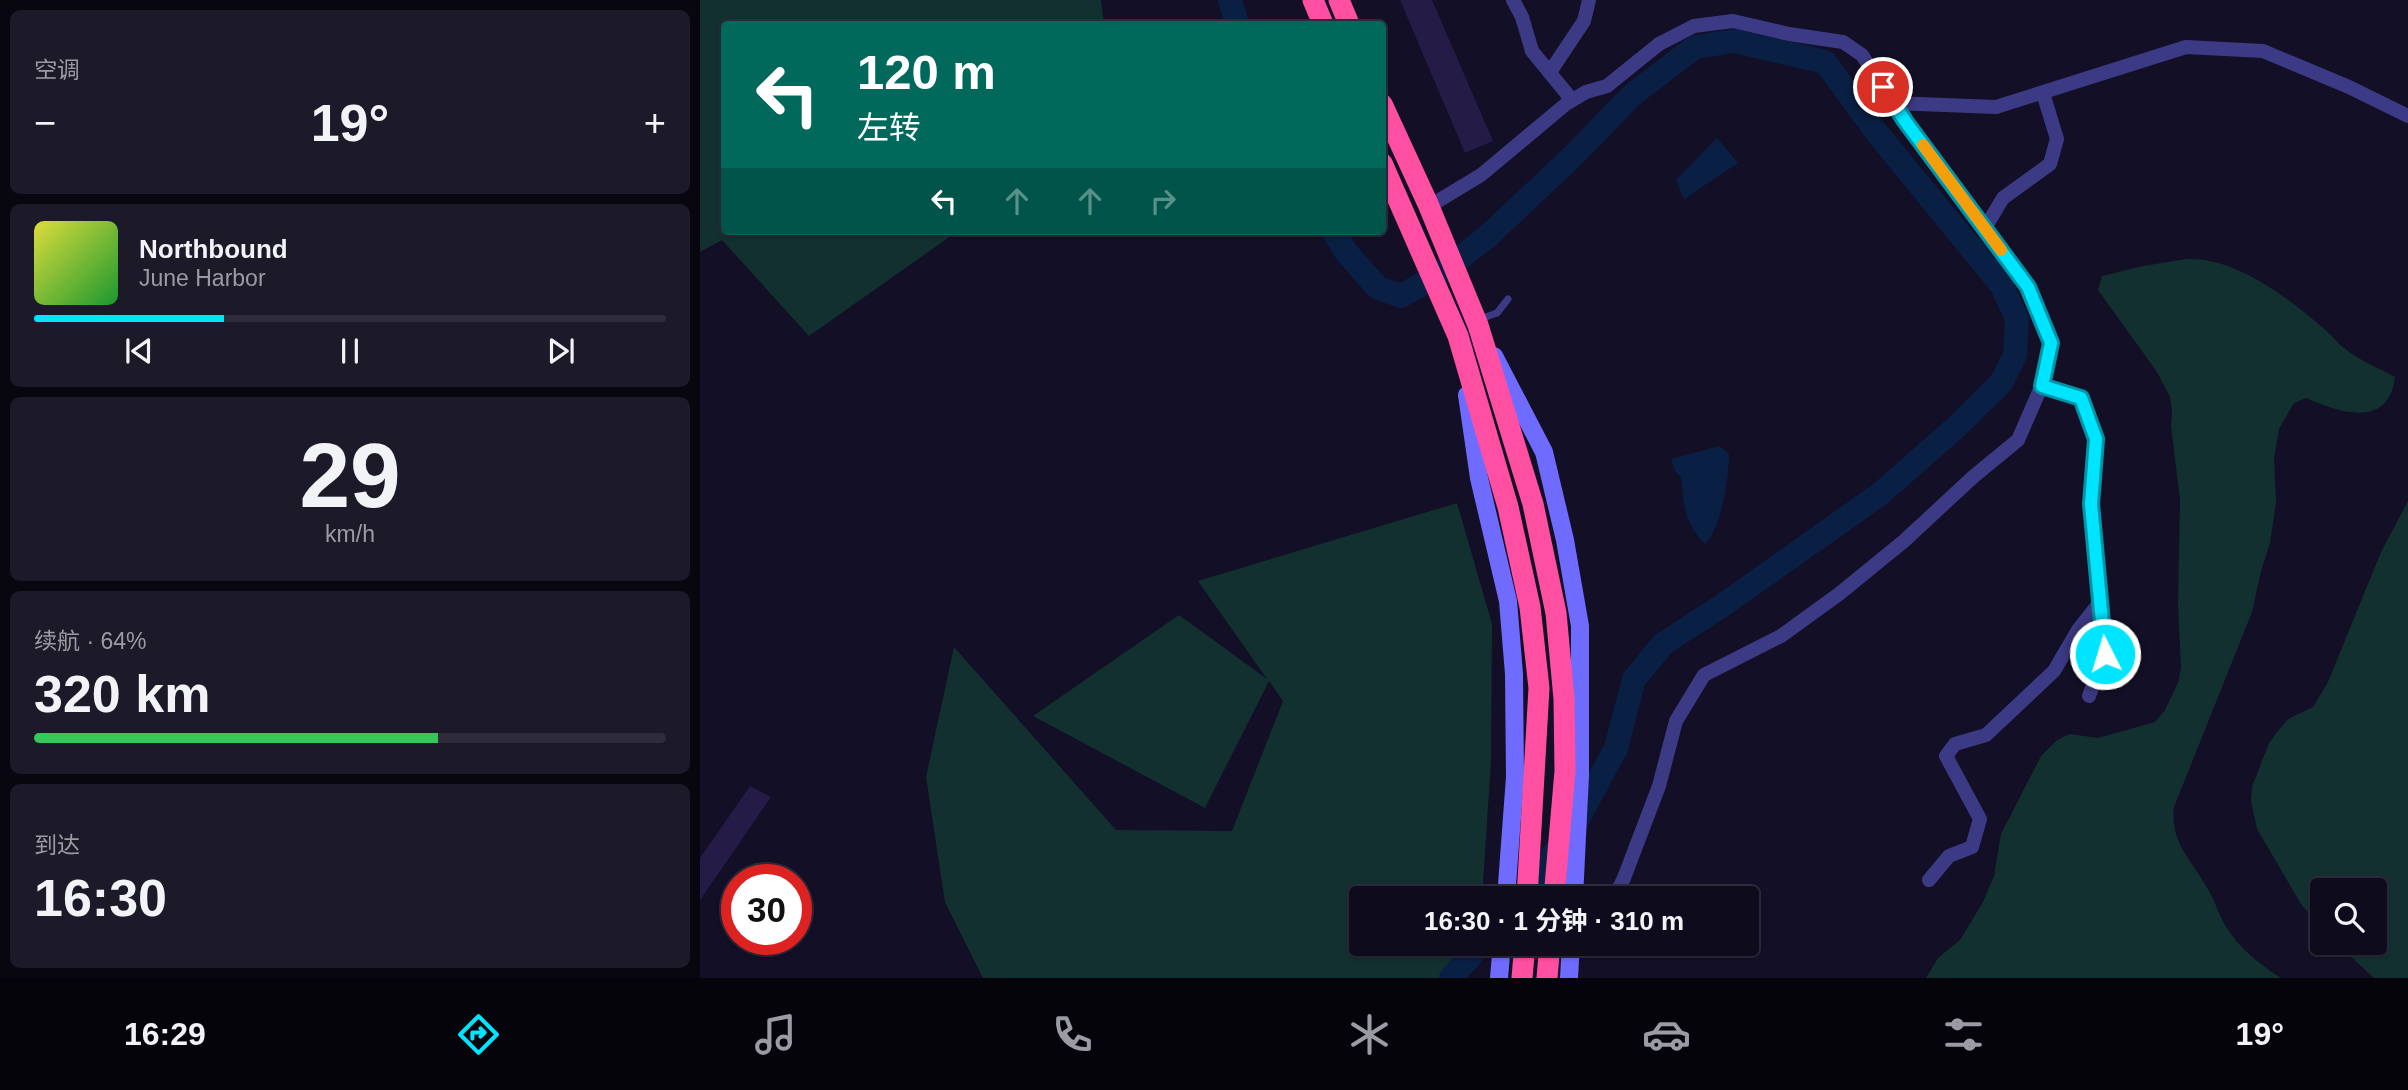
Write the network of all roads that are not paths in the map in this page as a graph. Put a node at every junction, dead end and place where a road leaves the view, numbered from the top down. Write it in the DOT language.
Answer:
graph roads {
  1 [pos="1313,0"];
  2 [pos="1339,0"];
  3 [pos="1513,0"];
  4 [pos="1590,0"];
  5 [pos="1322,21"];
  6 [pos="1348,21"];
  7 [pos="1550,72"];
  8 [pos="2043,93"];
  9 [pos="1572,100"];
  10 [pos="1893,103"];
  11 [pos="1386,113"];
  12 [pos="2408,116"];
  13 [pos="1386,172"];
  14 [pos="1428,204"];
  15 [pos="1985,228"];
  16 [pos="1508,299"];
  17 [pos="1477,323"];
  18 [pos="1458,336"];
  19 [pos="2042,386"];
  20 [pos="2100,602"];
  21 [pos="2089,696"];
  22 [pos="1572,773"];
  23 [pos="1928,880"];
  24 [pos="1507,886"];
  25 [pos="1528,886"];
  26 [pos="1556,886"];
  27 [pos="1574,886"];
  28 [pos="1620,886"];
  29 [pos="1501,956"];
  30 [pos="1524,956"];
  31 [pos="1549,956"];
  32 [pos="1571,956"];
  33 [pos="1499,978"];
  34 [pos="1522,978"];
  35 [pos="1547,978"];
  36 [pos="1569,978"];
  1 -- 5 [label="highway"];
  2 -- 6 [label="highway"];
  3 -- 7 [label="street"];
  4 -- 7 [label="street"];
  7 -- 9 [label="street"];
  8 -- 10 [label="street"];
  8 -- 12 [label="street"];
  8 -- 15 [label="street"];
  9 -- 10 [label="street"];
  9 -- 14 [label="street"];
  10 -- 15 [label="street"];
  11 -- 14 [label="highway"];
  13 -- 18 [label="highway"];
  14 -- 17 [label="highway"];
  15 -- 19 [label="street"];
  16 -- 17 [label="lane"];
  17 -- 22 [label="highway"];
  18 -- 24 [label="street"];
  18 -- 25 [label="highway"];
  19 -- 20 [label="street"];
  19 -- 28 [label="street"];
  20 -- 21 [label="street"];
  20 -- 23 [label="street"];
  22 -- 26 [label="highway"];
  22 -- 27 [label="street"];
  29 -- 33 [label="street"];
  30 -- 34 [label="highway"];
  31 -- 35 [label="highway"];
  32 -- 36 [label="street"];
}
